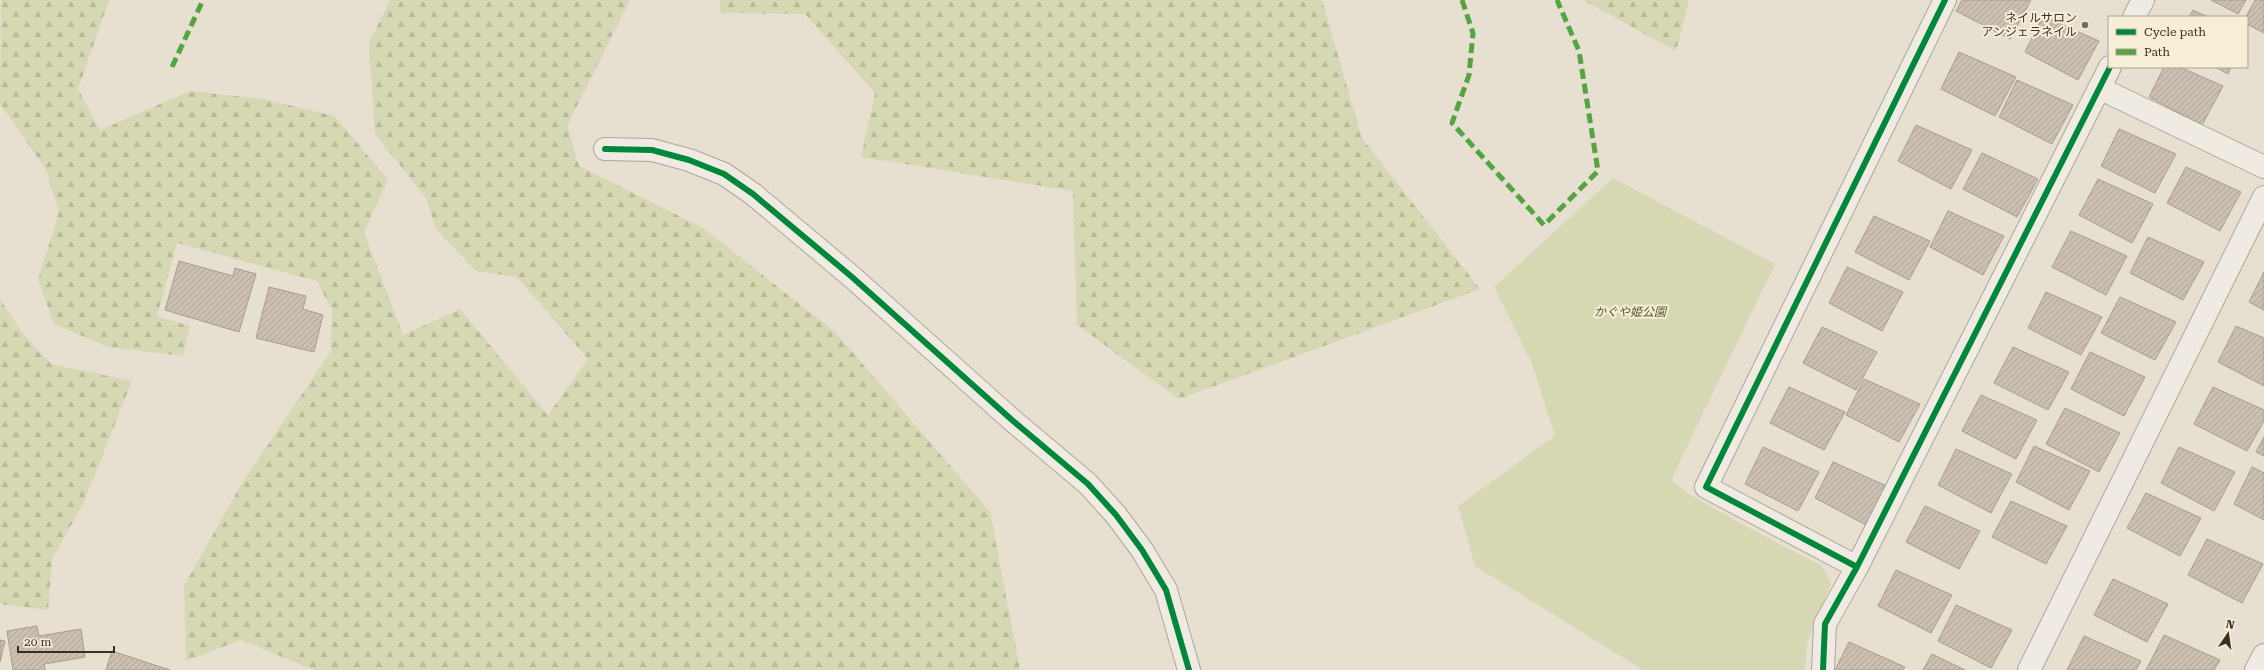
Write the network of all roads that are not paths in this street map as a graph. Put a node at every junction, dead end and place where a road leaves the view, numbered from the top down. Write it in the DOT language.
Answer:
graph roads {
  1 [pos="1945,0"];
  2 [pos="2143,0"];
  3 [pos="2135,16"];
  4 [pos="2110,68"];
  5 [pos="2100,88"];
  6 [pos="605,148"];
  7 [pos="2264,167"];
  8 [pos="2264,197"];
  9 [pos="1857,567"];
  10 [pos="2264,655"];
  11 [pos="1189,670"];
  12 [pos="1823,670"];
  13 [pos="2029,670"];
  14 [pos="2256,670"];
  1 -- 9 [label="street"];
  2 -- 3 [label="street"];
  4 -- 5 [label="street"];
  5 -- 7 [label="street"];
  5 -- 9 [label="street"];
  6 -- 11 [label="street"];
  8 -- 13 [label="street"];
  9 -- 12 [label="street"];
  10 -- 14 [label="street"];
}
